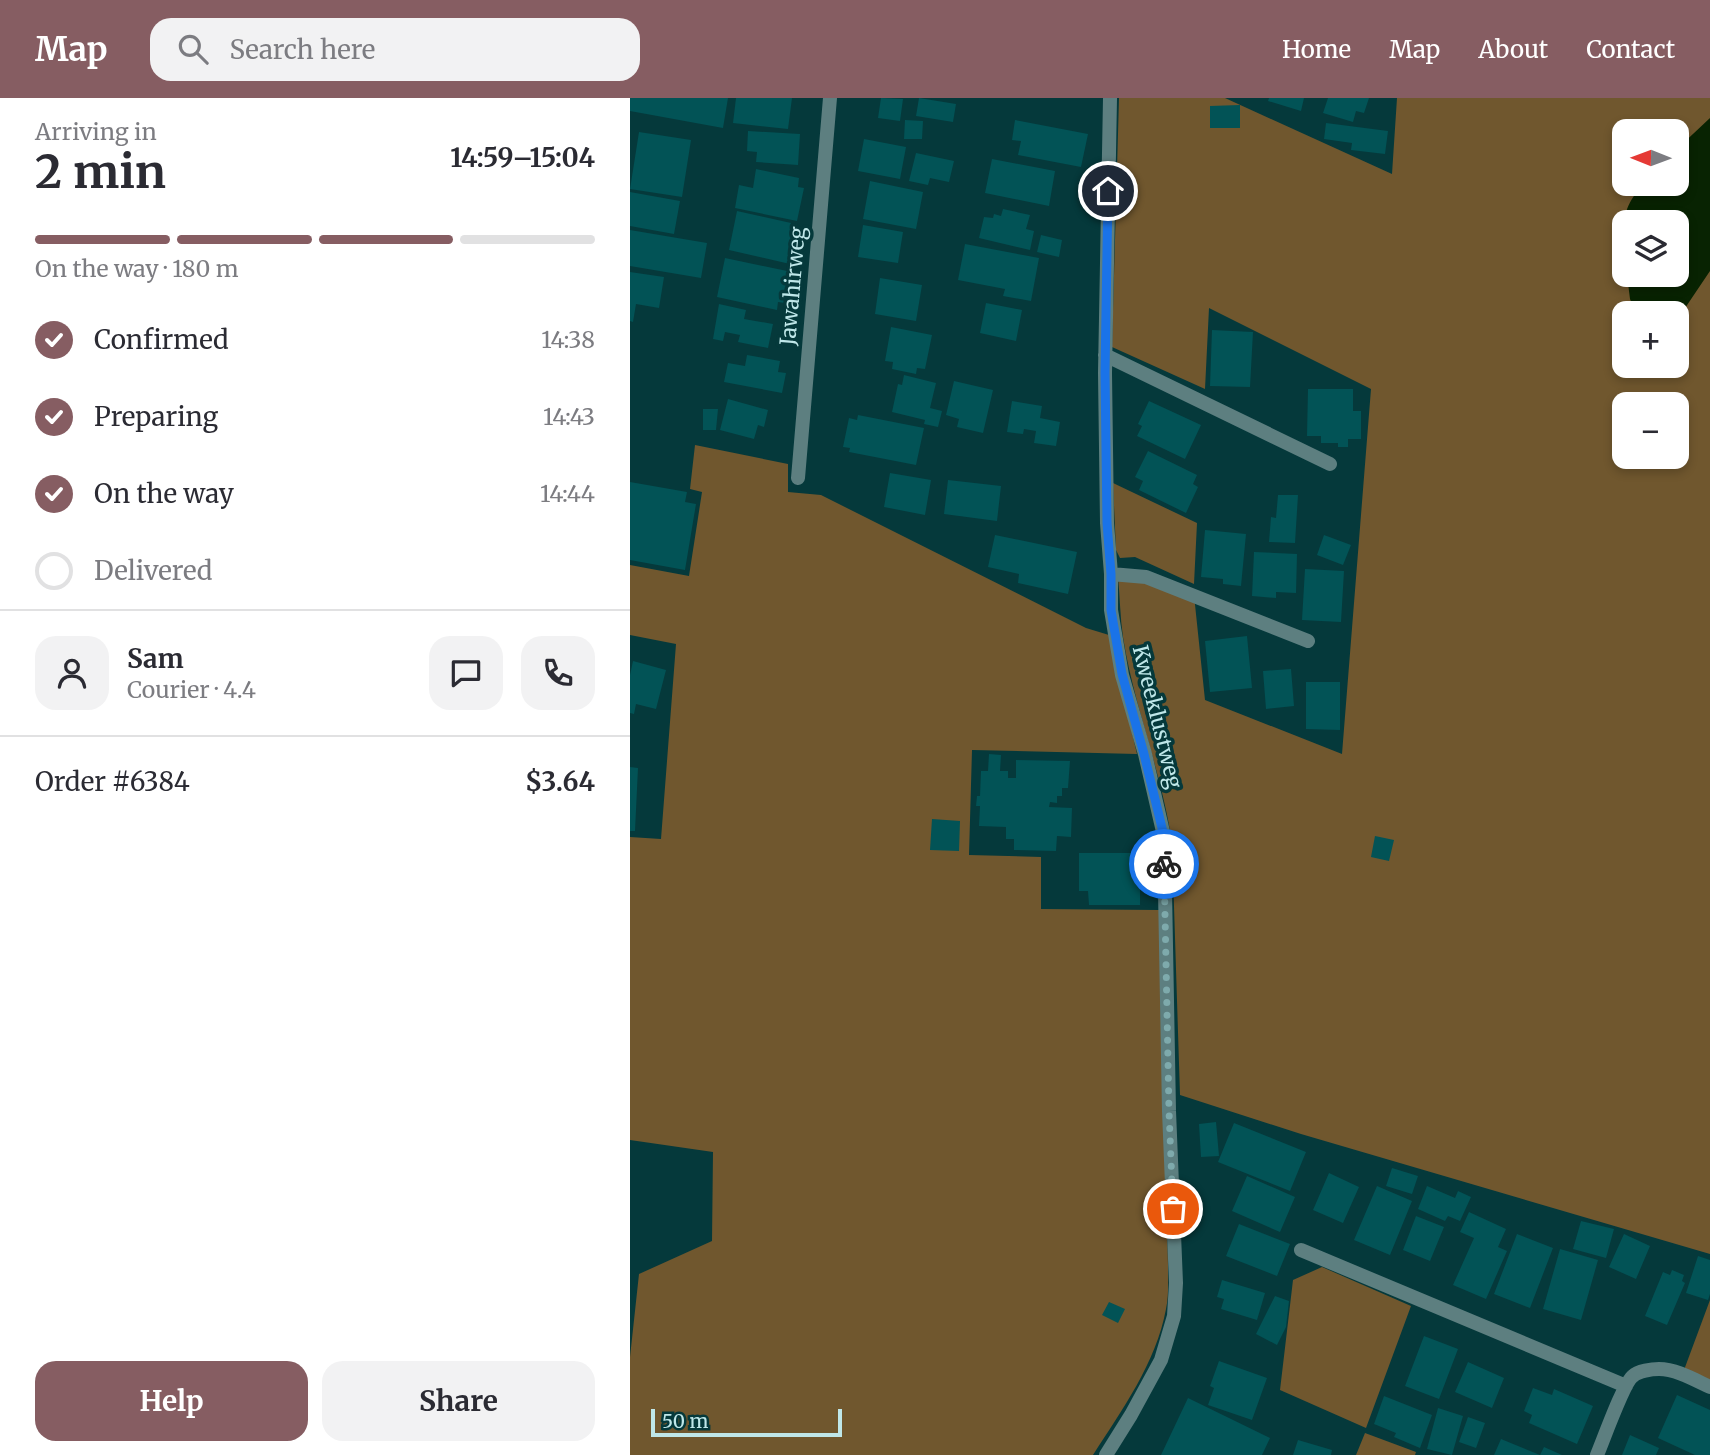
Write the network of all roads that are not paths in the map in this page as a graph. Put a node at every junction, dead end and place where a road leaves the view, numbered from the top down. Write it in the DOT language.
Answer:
graph roads {
  1 [pos="830,98"];
  2 [pos="1110,98"];
  3 [pos="1105,355"];
  4 [pos="1330,464"];
  5 [pos="798,478"];
  6 [pos="1111,574"];
  7 [pos="1308,641"];
  8 [pos="1301,1250"];
  9 [pos="1626,1386"];
  10 [pos="1710,1387"];
  11 [pos="1106,1455"];
  12 [pos="1597,1455"];
  1 -- 5 [label="street, Jawahirweg"];
  2 -- 3 [label="street, Kweeklustweg"];
  3 -- 4 [label="street"];
  3 -- 6 [label="street, Kweeklustweg"];
  6 -- 7 [label="street"];
  6 -- 11 [label="street, Kweeklustweg"];
  8 -- 9 [label="street"];
  9 -- 10 [label="street"];
  9 -- 12 [label="street"];
}
